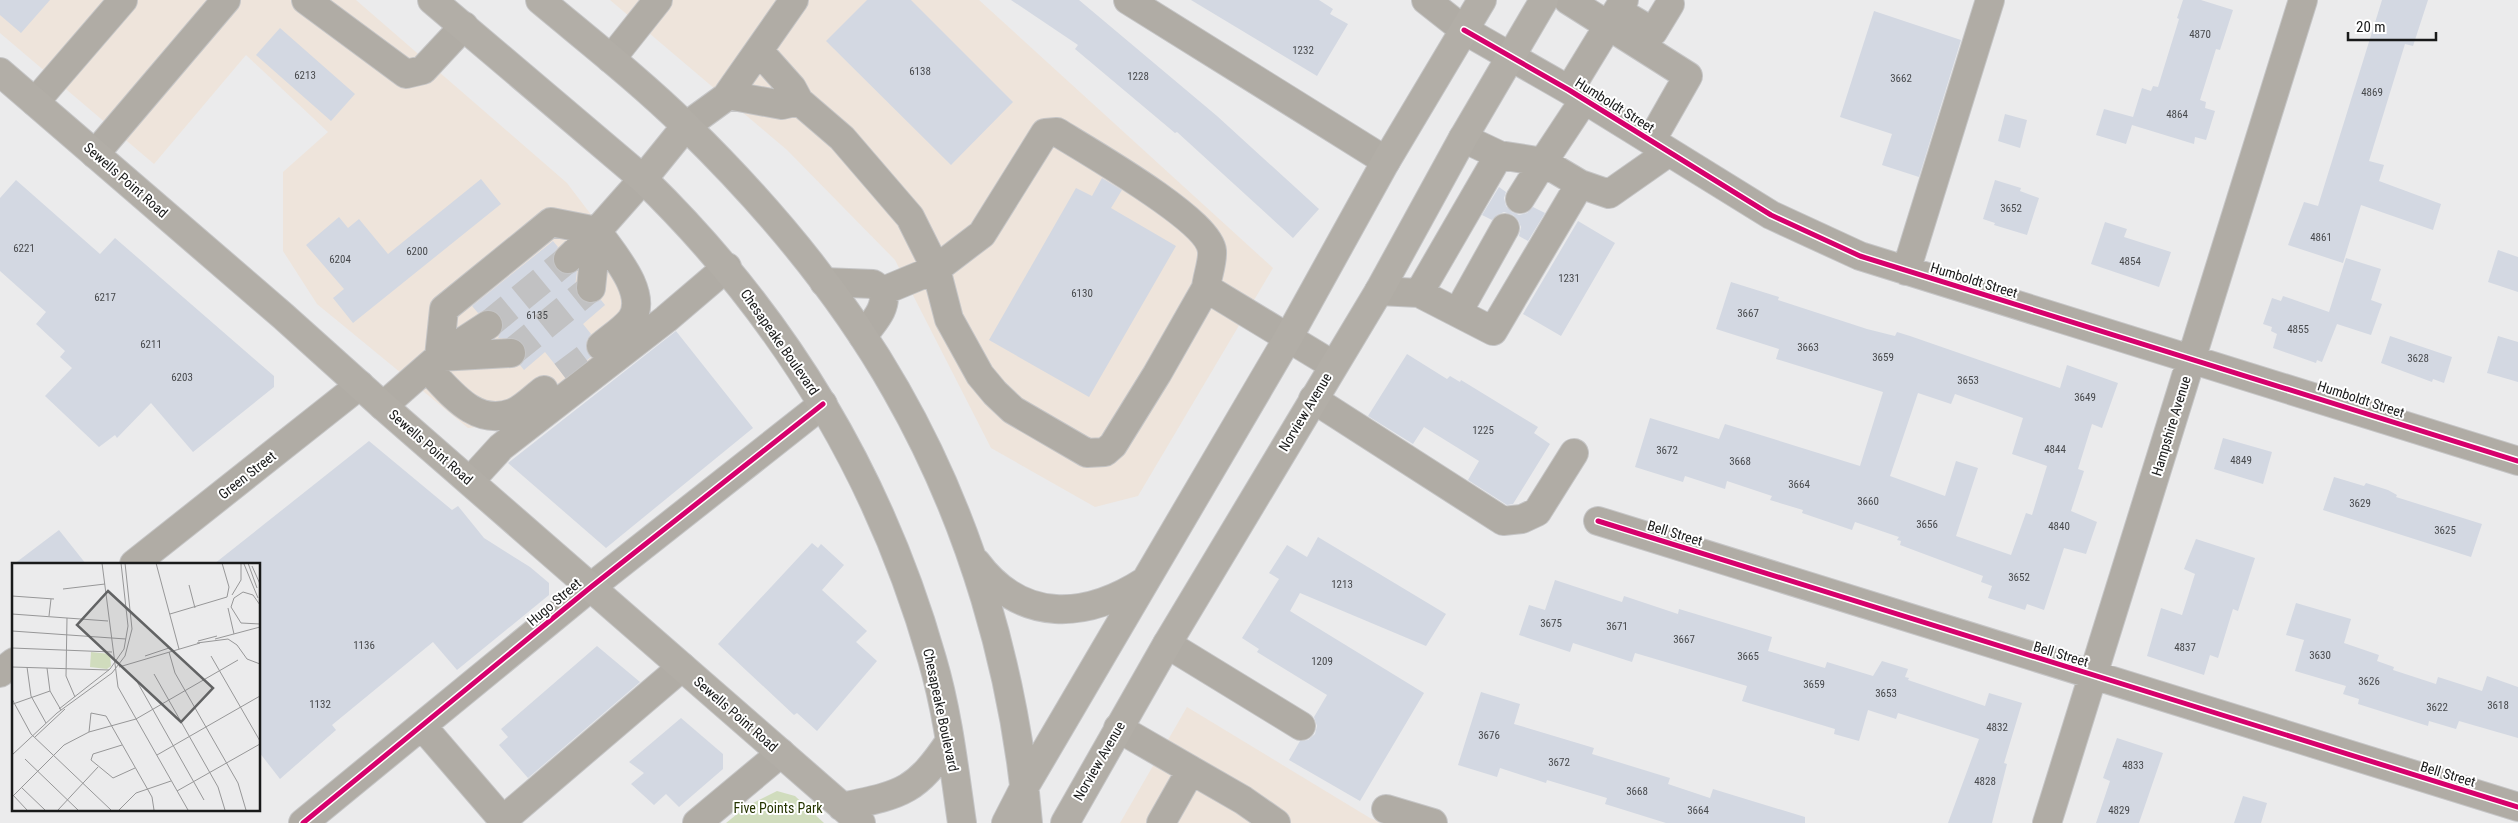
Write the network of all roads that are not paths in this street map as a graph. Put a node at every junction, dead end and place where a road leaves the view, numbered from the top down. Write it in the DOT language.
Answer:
graph roads {
  1 [pos="123,0"];
  2 [pos="226,0"];
  3 [pos="306,0"];
  4 [pos="432,0"];
  5 [pos="540,0"];
  6 [pos="658,0"];
  7 [pos="794,0"];
  8 [pos="1128,0"];
  9 [pos="1426,0"];
  10 [pos="1482,0"];
  11 [pos="1544,0"];
  12 [pos="1568,0"];
  13 [pos="1990,0"];
  14 [pos="2303,0"];
  15 [pos="1670,4"];
  16 [pos="1612,9"];
  17 [pos="464,26"];
  18 [pos="1464,30"];
  19 [pos="758,51"];
  20 [pos="1510,56"];
  21 [pos="611,59"];
  22 [pos="0,72"];
  23 [pos="728,95"];
  24 [pos="1576,95"];
  25 [pos="799,101"];
  26 [pos="35,102"];
  27 [pos="686,126"];
  28 [pos="1463,138"];
  29 [pos="1660,146"];
  30 [pos="95,154"];
  31 [pos="1500,155"];
  32 [pos="1386,161"];
  33 [pos="1543,162"];
  34 [pos="643,179"];
  35 [pos="1580,184"];
  36 [pos="1520,200"];
  37 [pos="1505,228"];
  38 [pos="597,231"];
  39 [pos="568,259"];
  40 [pos="727,267"];
  41 [pos="936,269"];
  42 [pos="1906,271"];
  43 [pos="824,282"];
  44 [pos="591,288"];
  45 [pos="1206,288"];
  46 [pos="883,291"];
  47 [pos="1379,291"];
  48 [pos="1419,293"];
  49 [pos="1458,312"];
  50 [pos="488,325"];
  51 [pos="862,336"];
  52 [pos="1288,338"];
  53 [pos="601,346"];
  54 [pos="511,353"];
  55 [pos="2192,358"];
  56 [pos="433,362"];
  57 [pos="1333,365"];
  58 [pos="564,375"];
  59 [pos="360,386"];
  60 [pos="1314,399"];
  61 [pos="823,404"];
  62 [pos="383,406"];
  63 [pos="1574,454"];
  64 [pos="2518,461"];
  65 [pos="470,481"];
  66 [pos="1598,521"];
  67 [pos="970,554"];
  68 [pos="164,555"];
  69 [pos="137,563"];
  70 [pos="1147,580"];
  71 [pos="591,587"];
  72 [pos="1167,644"];
  73 [pos="12,664"];
  74 [pos="682,666"];
  75 [pos="0,673"];
  76 [pos="2093,675"];
  77 [pos="422,726"];
  78 [pos="1301,726"];
  79 [pos="1118,728"];
  80 [pos="950,741"];
  81 [pos="781,753"];
  82 [pos="1191,770"];
  83 [pos="1025,786"];
  84 [pos="2518,807"];
  85 [pos="1386,809"];
  86 [pos="852,815"];
  87 [pos="504,822"];
  88 [pos="303,823"];
  89 [pos="697,823"];
  90 [pos="962,823"];
  91 [pos="1006,823"];
  92 [pos="1028,823"];
  93 [pos="1065,823"];
  94 [pos="1160,823"];
  95 [pos="1276,823"];
  96 [pos="1433,823"];
  97 [pos="2047,823"];
  1 -- 26 [label="street"];
  2 -- 30 [label="street"];
  3 -- 17 [label="street"];
  4 -- 17 [label="main road, Chesapeake Boulevard"];
  5 -- 21 [label="main road"];
  6 -- 21 [label="street"];
  7 -- 19 [label="street"];
  8 -- 32 [label="street"];
  9 -- 18 [label="street, Humboldt Street"];
  10 -- 18 [label="main road"];
  11 -- 20 [label="main road, Norview Avenue"];
  12 -- 16 [label="street"];
  13 -- 42 [label="street"];
  14 -- 55 [label="street, Hampshire Avenue"];
  15 -- 16 [label="street"];
  16 -- 24 [label="street"];
  16 -- 29 [label="street"];
  17 -- 34 [label="main road, Chesapeake Boulevard"];
  18 -- 20 [label="street, Humboldt Street"];
  18 -- 32 [label="main road"];
  19 -- 23 [label="street"];
  19 -- 25 [label="street"];
  20 -- 24 [label="street, Humboldt Street"];
  20 -- 28 [label="main road, Norview Avenue"];
  21 -- 27 [label="main road"];
  22 -- 26 [label="main road, Sewells Point Road"];
  23 -- 25 [label="street"];
  23 -- 27 [label="street"];
  24 -- 29 [label="street, Humboldt Street"];
  24 -- 33 [label="street"];
  25 -- 41 [label="street"];
  26 -- 30 [label="main road, Sewells Point Road"];
  27 -- 34 [label="main road"];
  27 -- 43 [label="main road"];
  28 -- 31 [label="street"];
  28 -- 47 [label="main road, Norview Avenue"];
  29 -- 35 [label="street"];
  29 -- 42 [label="street, Humboldt Street"];
  30 -- 59 [label="main road, Sewells Point Road"];
  31 -- 33 [label="street"];
  31 -- 48 [label="street"];
  32 -- 52 [label="main road"];
  33 -- 35 [label="street"];
  33 -- 36 [label="street"];
  34 -- 38 [label="street"];
  34 -- 40 [label="main road, Chesapeake Boulevard"];
  35 -- 49 [label="street"];
  37 -- 49 [label="street"];
  38 -- 39 [label="street"];
  38 -- 44 [label="street"];
  38 -- 53 [label="street"];
  38 -- 56 [label="street"];
  40 -- 61 [label="main road, Chesapeake Boulevard"];
  40 -- 65 [label="street"];
  41 -- 45 [label="street"];
  41 -- 45 [label="street"];
  41 -- 46 [label="street"];
  42 -- 55 [label="street, Humboldt Street"];
  43 -- 46 [label="street"];
  43 -- 51 [label="main road"];
  45 -- 52 [label="street"];
  46 -- 51 [label="street"];
  47 -- 48 [label="street"];
  47 -- 57 [label="main road, Norview Avenue"];
  48 -- 49 [label="street"];
  50 -- 56 [label="street"];
  51 -- 67 [label="main road"];
  52 -- 57 [label="street"];
  52 -- 70 [label="main road"];
  54 -- 56 [label="street"];
  55 -- 64 [label="street, Humboldt Street"];
  55 -- 76 [label="street, Hampshire Avenue"];
  56 -- 58 [label="street"];
  56 -- 62 [label="street"];
  57 -- 60 [label="main road, Norview Avenue"];
  59 -- 62 [label="main road, Sewells Point Road"];
  59 -- 68 [label="street, Green Street"];
  60 -- 63 [label="street"];
  60 -- 72 [label="main road, Norview Avenue"];
  61 -- 71 [label="street, Hugo Street"];
  61 -- 80 [label="main road, Chesapeake Boulevard"];
  62 -- 65 [label="main road, Sewells Point Road"];
  65 -- 71 [label="main road, Sewells Point Road"];
  66 -- 76 [label="street, Bell Street"];
  67 -- 70 [label="main road"];
  67 -- 83 [label="main road"];
  68 -- 69 [label="street, Green Street"];
  70 -- 83 [label="main road"];
  71 -- 74 [label="main road, Sewells Point Road"];
  71 -- 77 [label="street, Hugo Street"];
  72 -- 78 [label="street"];
  72 -- 79 [label="main road, Norview Avenue"];
  73 -- 75 [label="street"];
  74 -- 81 [label="main road, Sewells Point Road"];
  74 -- 87 [label="street"];
  76 -- 84 [label="street, Bell Street"];
  76 -- 97 [label="street, Hampshire Avenue"];
  77 -- 87 [label="street"];
  77 -- 88 [label="street, Hugo Street"];
  79 -- 82 [label="street"];
  79 -- 93 [label="main road, Norview Avenue"];
  80 -- 86 [label="main road"];
  80 -- 90 [label="main road, Chesapeake Boulevard"];
  81 -- 86 [label="main road, Sewells Point Road"];
  81 -- 89 [label="street"];
  82 -- 94 [label="street"];
  82 -- 95 [label="street"];
  83 -- 91 [label="main road"];
  83 -- 92 [label="main road"];
  85 -- 96 [label="street"];
}
